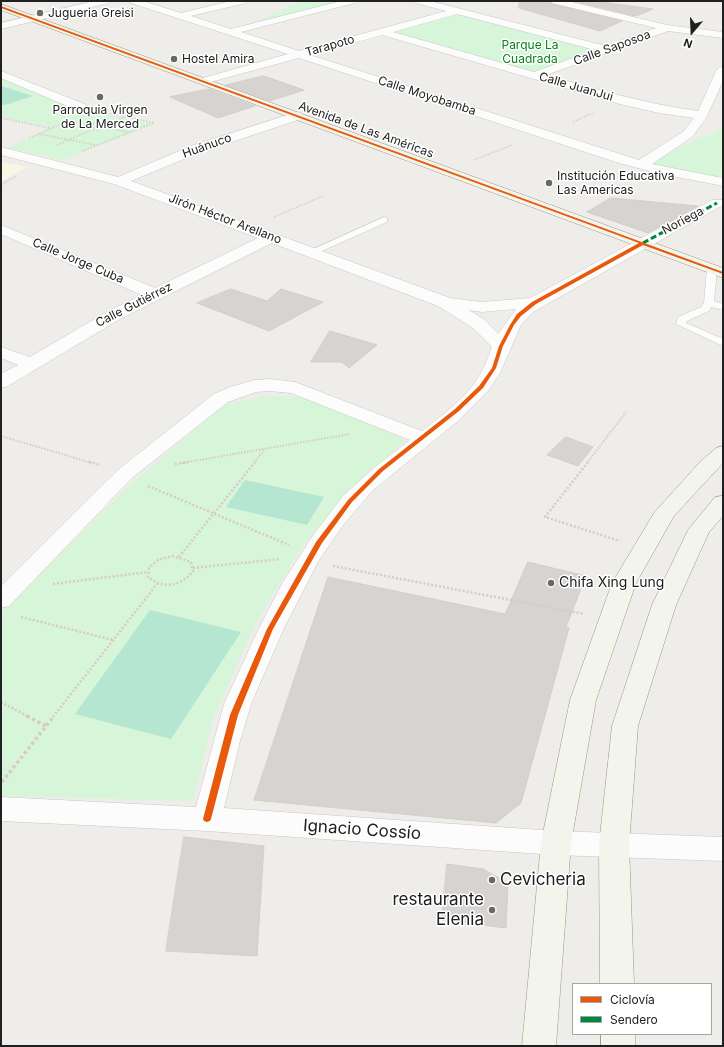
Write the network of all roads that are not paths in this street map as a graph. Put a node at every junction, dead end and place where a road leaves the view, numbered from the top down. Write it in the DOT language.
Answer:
graph roads {
  1 [pos="106,1"];
  2 [pos="134,1"];
  3 [pos="243,1"];
  4 [pos="352,1"];
  5 [pos="419,1"];
  6 [pos="555,1"];
  7 [pos="606,3"];
  8 [pos="1,7"];
  9 [pos="587,8"];
  10 [pos="457,11"];
  11 [pos="181,16"];
  12 [pos="32,18"];
  13 [pos="1,26"];
  14 [pos="667,28"];
  15 [pos="231,32"];
  16 [pos="383,32"];
  17 [pos="723,35"];
  18 [pos="608,50"];
  19 [pos="300,55"];
  20 [pos="723,69"];
  21 [pos="1,74"];
  22 [pos="535,75"];
  23 [pos="203,81"];
  24 [pos="88,108"];
  25 [pos="702,115"];
  26 [pos="297,116"];
  27 [pos="1,151"];
  28 [pos="641,165"];
  29 [pos="119,181"];
  30 [pos="723,182"];
  31 [pos="720,202"];
  32 [pos="384,220"];
  33 [pos="1,229"];
  34 [pos="272,237"];
  35 [pos="643,243"];
  36 [pos="312,252"];
  37 [pos="718,271"];
  38 [pos="154,294"];
  39 [pos="444,302"];
  40 [pos="534,303"];
  41 [pos="710,303"];
  42 [pos="723,306"];
  43 [pos="723,343"];
  44 [pos="501,346"];
  45 [pos="1,352"];
  46 [pos="30,363"];
  47 [pos="1,382"];
  48 [pos="423,438"];
  49 [pos="723,452"];
  50 [pos="723,502"];
  51 [pos="7,594"];
  52 [pos="1,809"];
  53 [pos="207,819"];
  54 [pos="556,843"];
  55 [pos="614,845"];
  56 [pos="723,849"];
  57 [pos="617,983"];
  58 [pos="618,1035"];
  59 [pos="539,1046"];
  60 [pos="618,1046"];
  1 -- 12 [label="street"];
  2 -- 11 [label="street, Calle Moyobamba"];
  3 -- 11 [label="street"];
  4 -- 15 [label="street"];
  5 -- 10 [label="street"];
  6 -- 9 [label="street"];
  7 -- 9 [label="street"];
  8 -- 12 [label="street, Avenida de Las Américas"];
  9 -- 14 [label="street"];
  10 -- 16 [label="street, Tarapoto"];
  10 -- 18 [label="street"];
  11 -- 15 [label="street, Calle Moyobamba"];
  12 -- 13 [label="street"];
  12 -- 23 [label="street, Avenida de Las Américas"];
  14 -- 17 [label="street"];
  14 -- 18 [label="street, Calle Saposoa"];
  15 -- 19 [label="street, Calle Moyobamba"];
  16 -- 19 [label="street, Tarapoto"];
  16 -- 22 [label="street, Calle JuanJui"];
  18 -- 22 [label="street, Calle Saposoa"];
  19 -- 23 [label="street, Tarapoto"];
  19 -- 28 [label="street, Calle Moyobamba"];
  20 -- 25 [label="street"];
  21 -- 24 [label="street"];
  22 -- 25 [label="street, Calle JuanJui"];
  23 -- 26 [label="street, Avenida de Las Américas"];
  25 -- 28 [label="street"];
  26 -- 29 [label="street, Huánuco"];
  26 -- 35 [label="street, Avenida de Las Américas"];
  27 -- 29 [label="street, Jirón Héctor Arellano"];
  28 -- 30 [label="street, Calle Moyobamba"];
  29 -- 34 [label="street, Jirón Héctor Arellano"];
  31 -- 35 [label="street, Noriega"];
  32 -- 36 [label="lane"];
  33 -- 38 [label="street, Calle Jorge Cuba"];
  34 -- 36 [label="street, Jirón Héctor Arellano"];
  34 -- 38 [label="street, Calle Gutiérrez"];
  35 -- 37 [label="street, Avenida de Las Américas"];
  35 -- 40 [label="street, Noriega"];
  36 -- 39 [label="street, Jirón Héctor Arellano"];
  37 -- 41 [label="lane"];
  38 -- 46 [label="street, Calle Gutiérrez"];
  39 -- 40 [label="street, Jirón Héctor Arellano"];
  39 -- 44 [label="street, Jirón Héctor Arellano"];
  40 -- 44 [label="street"];
  41 -- 42 [label="lane"];
  41 -- 43 [label="lane"];
  44 -- 48 [label="street"];
  45 -- 46 [label="street"];
  46 -- 47 [label="street, Calle Gutiérrez"];
  48 -- 51 [label="street"];
  48 -- 53 [label="street"];
  49 -- 54 [label="street"];
  50 -- 55 [label="street"];
  52 -- 53 [label="street, Ignacio Cossío"];
  53 -- 54 [label="street, Ignacio Cossío"];
  54 -- 55 [label="street, Ignacio Cossío"];
  54 -- 59 [label="street"];
  55 -- 56 [label="street, Ignacio Cossío"];
  55 -- 57 [label="street"];
  58 -- 60 [label="street"];
}
